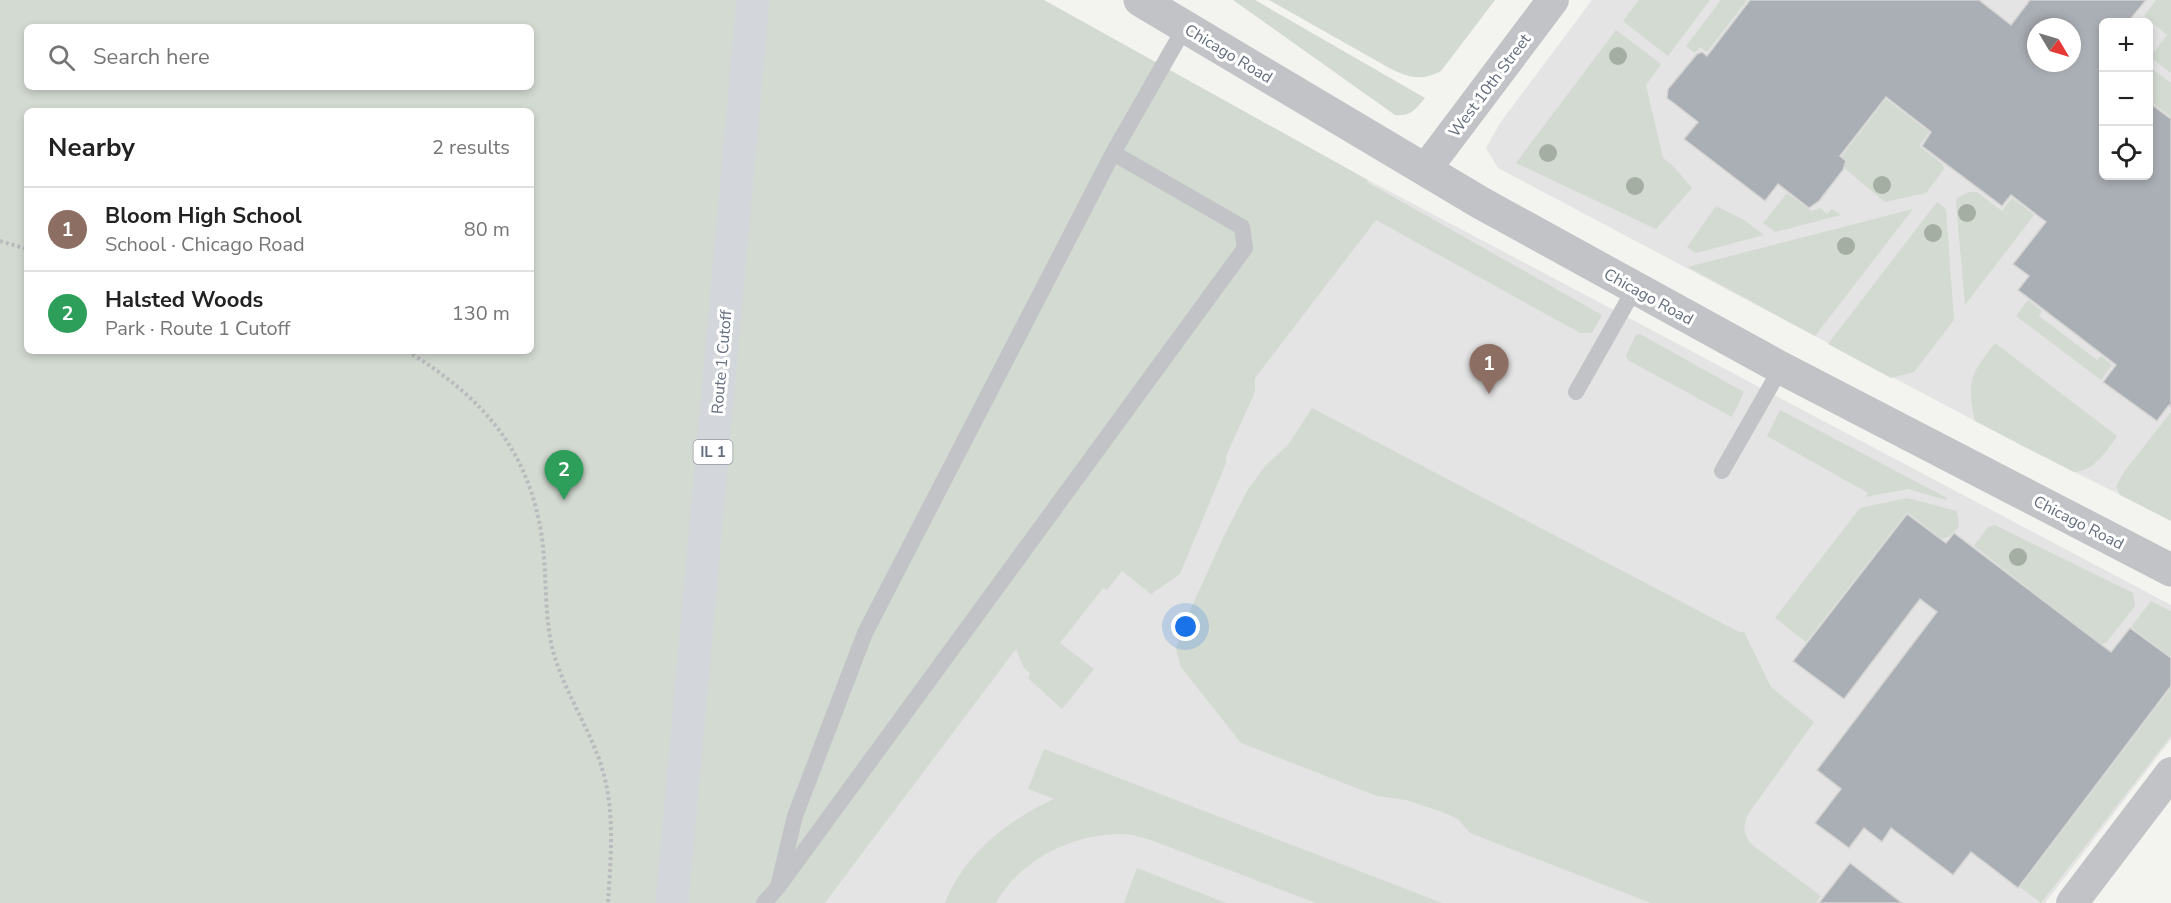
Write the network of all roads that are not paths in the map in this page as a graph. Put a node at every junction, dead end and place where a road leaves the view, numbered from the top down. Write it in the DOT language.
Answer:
graph roads {
  1 [pos="753,0"];
  2 [pos="1140,0"];
  3 [pos="1553,0"];
  4 [pos="1185,27"];
  5 [pos="1113,153"];
  6 [pos="1425,170"];
  7 [pos="1635,288"];
  8 [pos="1781,368"];
  9 [pos="1576,392"];
  10 [pos="1722,471"];
  11 [pos="2171,570"];
  12 [pos="2171,773"];
  13 [pos="778,887"];
  14 [pos="672,903"];
  15 [pos="764,903"];
  16 [pos="2072,903"];
  1 -- 14 [label="main road, Route 1 Cutoff / IL 1"];
  2 -- 4 [label="street, Chicago Road"];
  3 -- 6 [label="street, West 10th Street"];
  4 -- 5 [label="lane"];
  4 -- 6 [label="street, Chicago Road"];
  5 -- 13 [label="lane"];
  5 -- 13 [label="lane"];
  6 -- 7 [label="street, Chicago Road"];
  7 -- 8 [label="street, Chicago Road"];
  7 -- 9 [label="lane"];
  8 -- 10 [label="lane"];
  8 -- 11 [label="street, Chicago Road"];
  12 -- 16 [label="street"];
  13 -- 15 [label="lane"];
}
